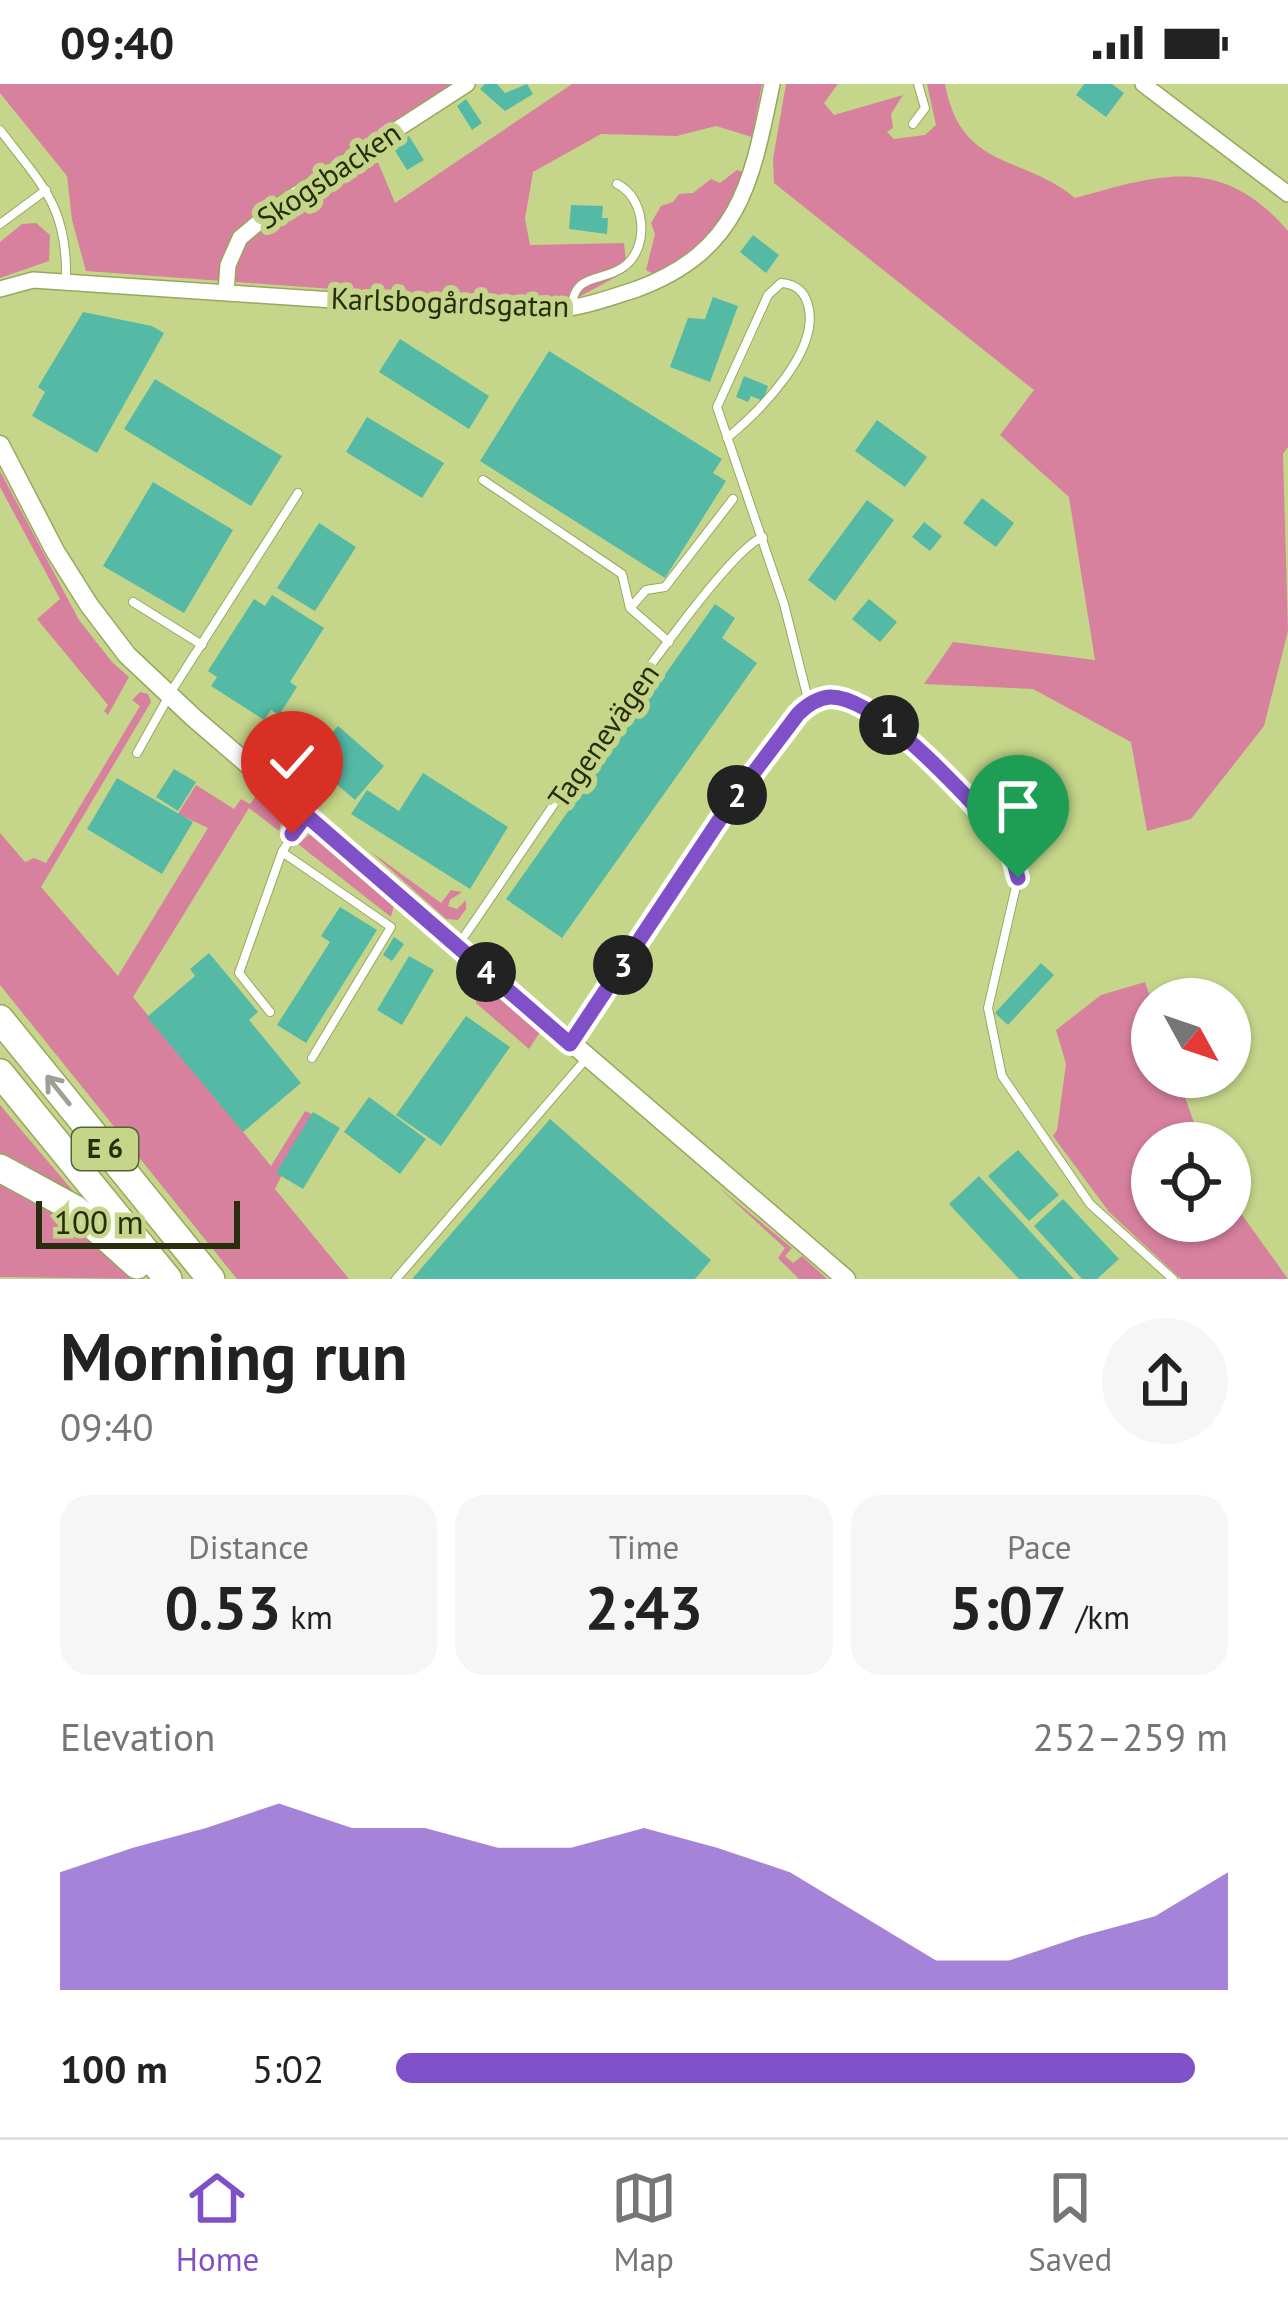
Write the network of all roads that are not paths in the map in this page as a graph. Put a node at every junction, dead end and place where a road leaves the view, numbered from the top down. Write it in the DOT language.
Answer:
graph roads {
  1 [pos="467,84"];
  2 [pos="772,84"];
  3 [pos="918,84"];
  4 [pos="1144,84"];
  5 [pos="1162,90"];
  6 [pos="913,124"];
  7 [pos="0,130"];
  8 [pos="617,184"];
  9 [pos="46,190"];
  10 [pos="1288,194"];
  11 [pos="0,224"];
  12 [pos="66,281"];
  13 [pos="0,289"];
  14 [pos="226,292"];
  15 [pos="572,308"];
  16 [pos="727,438"];
  17 [pos="0,445"];
  18 [pos="483,480"];
  19 [pos="298,493"];
  20 [pos="733,500"];
  21 [pos="763,537"];
  22 [pos="134,602"];
  23 [pos="630,608"];
  24 [pos="670,642"];
  25 [pos="202,645"];
  26 [pos="170,695"];
  27 [pos="809,704"];
  28 [pos="137,753"];
  29 [pos="306,815"];
  30 [pos="283,852"];
  31 [pos="457,946"];
  32 [pos="270,1012"];
  33 [pos="0,1019"];
  34 [pos="570,1044"];
  35 [pos="312,1058"];
  36 [pos="587,1058"];
  37 [pos="0,1073"];
  38 [pos="0,1168"];
  39 [pos="152,1279"];
  40 [pos="168,1279"];
  41 [pos="211,1279"];
  42 [pos="396,1279"];
  43 [pos="846,1279"];
  44 [pos="1173,1279"];
  1 -- 14 [label="street, Skogsbacken"];
  2 -- 15 [label="street, Karlsbogårdsgatan"];
  3 -- 6 [label="lane"];
  4 -- 5 [label="street"];
  5 -- 10 [label="street"];
  7 -- 9 [label="lane"];
  8 -- 15 [label="lane"];
  9 -- 11 [label="lane"];
  9 -- 12 [label="lane"];
  12 -- 13 [label="street, Karlsbogårdsgatan"];
  12 -- 14 [label="street, Karlsbogårdsgatan"];
  14 -- 15 [label="street, Karlsbogårdsgatan"];
  16 -- 16 [label="lane"];
  16 -- 21 [label="lane"];
  17 -- 26 [label="street"];
  18 -- 23 [label="lane"];
  19 -- 25 [label="lane"];
  20 -- 23 [label="lane"];
  21 -- 24 [label="lane, Tagenevägen"];
  21 -- 27 [label="lane"];
  22 -- 25 [label="lane"];
  23 -- 24 [label="lane"];
  24 -- 31 [label="lane, Tagenevägen"];
  25 -- 26 [label="lane"];
  26 -- 28 [label="lane"];
  26 -- 29 [label="street"];
  27 -- 34 [label="lane"];
  27 -- 44 [label="lane"];
  29 -- 30 [label="lane"];
  29 -- 31 [label="street"];
  30 -- 32 [label="lane"];
  30 -- 35 [label="lane"];
  31 -- 34 [label="street"];
  41 -- 33 [label="highway, E 6, one-way"];
  34 -- 36 [label="street"];
  36 -- 42 [label="lane"];
  36 -- 43 [label="street"];
  37 -- 40 [label="highway, E 6"];
  38 -- 39 [label="highway"];
}
